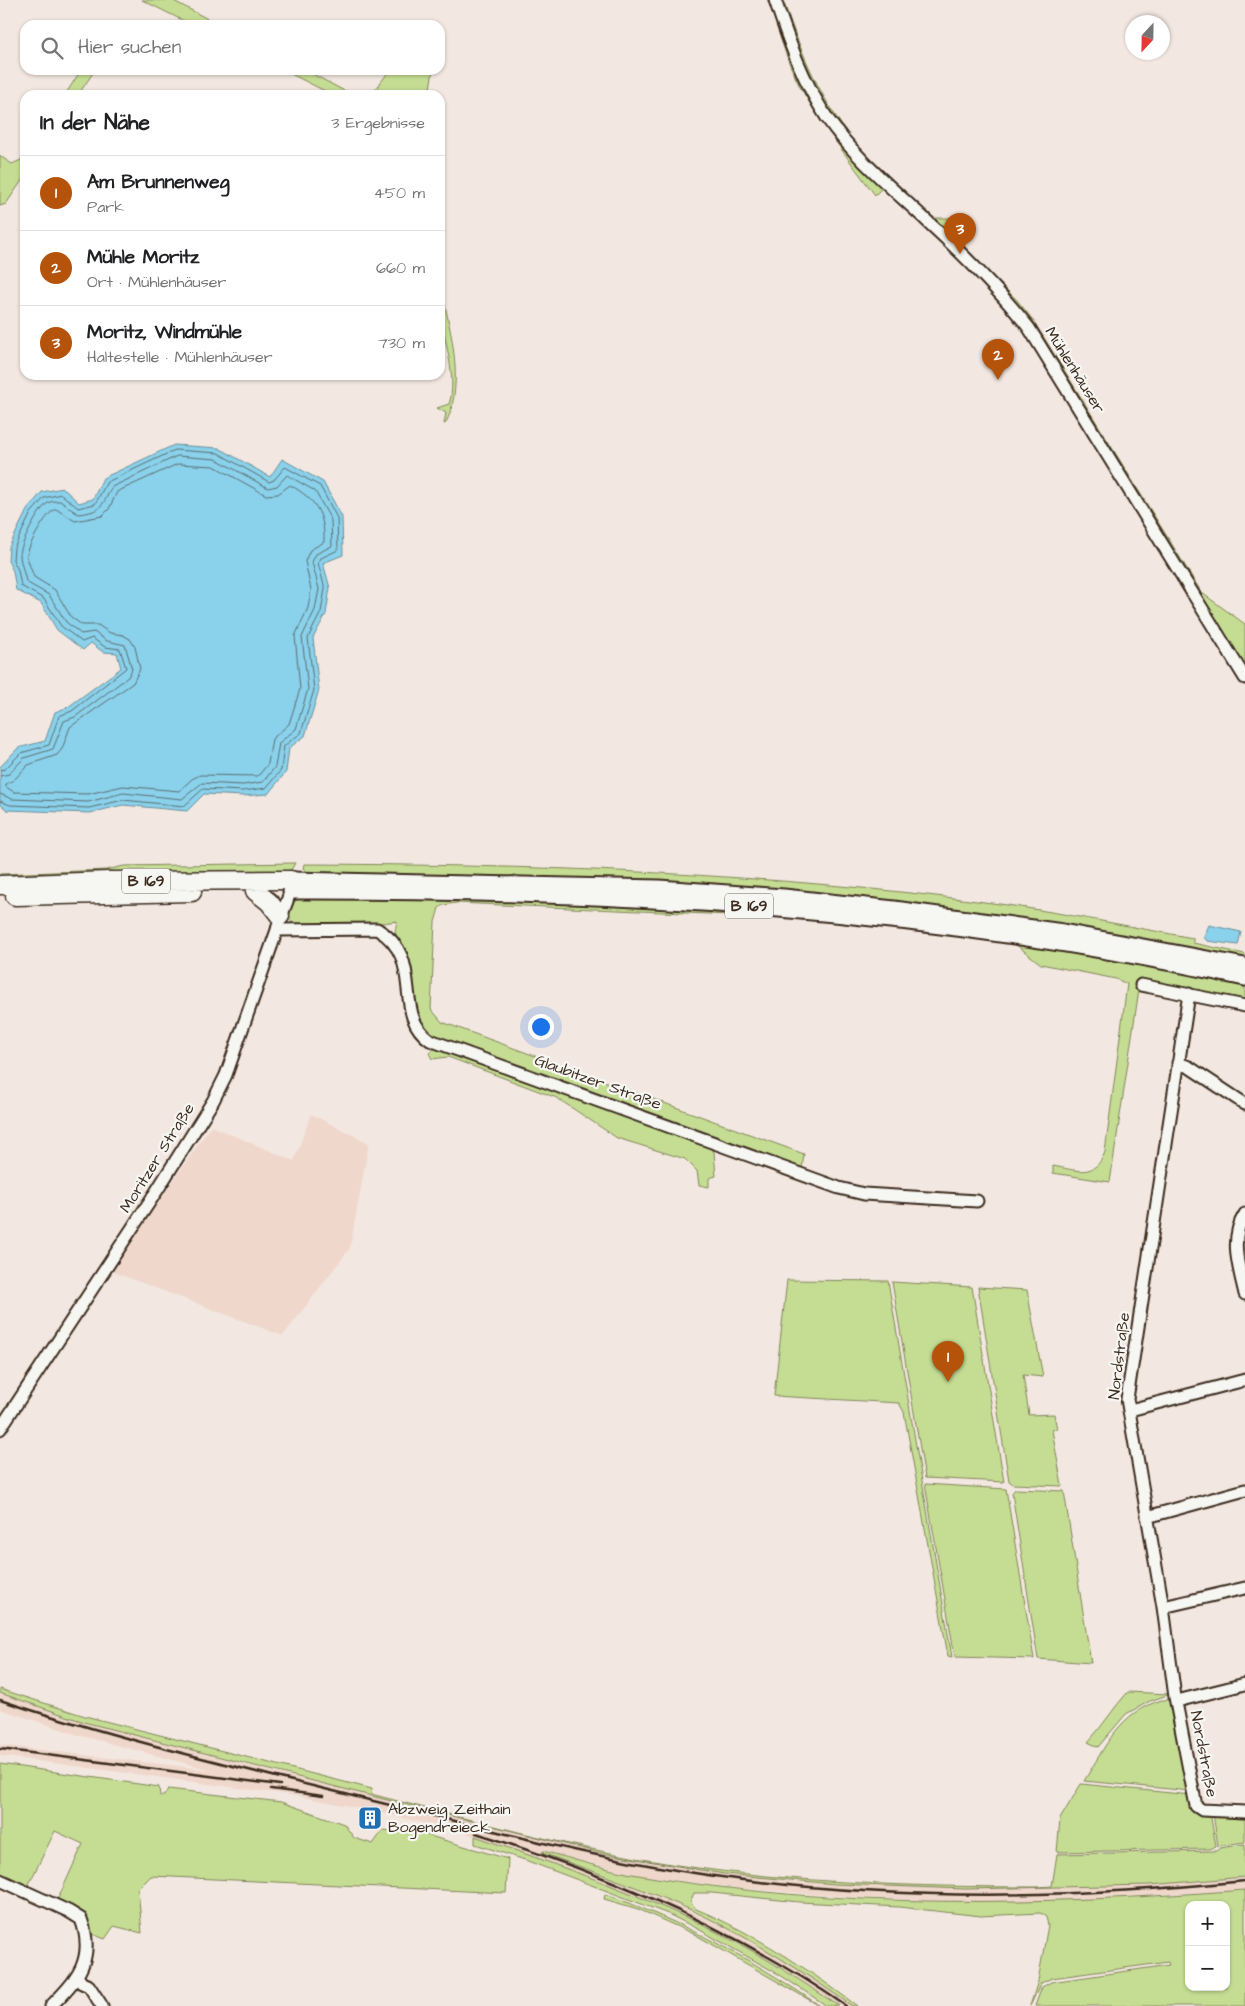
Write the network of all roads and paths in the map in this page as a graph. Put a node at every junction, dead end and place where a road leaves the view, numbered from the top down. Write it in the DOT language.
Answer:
graph roads {
  1 [pos="775,0"];
  2 [pos="1245,678"];
  3 [pos="0,885"];
  4 [pos="291,885"];
  5 [pos="255,891"];
  6 [pos="0,897"];
  7 [pos="278,923"];
  8 [pos="1245,966"];
  9 [pos="1245,978"];
  10 [pos="1141,985"];
  11 [pos="1189,994"];
  12 [pos="1245,1006"];
  13 [pos="1178,1063"];
  14 [pos="1245,1104"];
  15 [pos="977,1201"];
  16 [pos="1245,1214"];
  17 [pos="1245,1294"];
  18 [pos="1245,1380"];
  19 [pos="1130,1410"];
  20 [pos="0,1429"];
  21 [pos="1245,1490"];
  22 [pos="1147,1517"];
  23 [pos="1245,1588"];
  24 [pos="1163,1607"];
  25 [pos="1245,1684"];
  26 [pos="1177,1701"];
  27 [pos="1245,1812"];
  28 [pos="0,1880"];
  29 [pos="78,1978"];
  30 [pos="51,2006"];
  31 [pos="102,2006"];
  1 -- 2 [label="street, Mühlenhäuser"];
  3 -- 4 [label="highway, B 169"];
  4 -- 5 [label="highway, B 169"];
  4 -- 7 [label="street, Moritzer Straße"];
  4 -- 8 [label="main road, B 169"];
  4 -- 9 [label="main road, B 169"];
  5 -- 6 [label="highway, B 169"];
  5 -- 7 [label="highway"];
  7 -- 15 [label="street, Glaubitzer Straße"];
  7 -- 20 [label="street, Moritzer Straße"];
  10 -- 11 [label="street"];
  11 -- 12 [label="street"];
  11 -- 13 [label="street, Nordstraße"];
  13 -- 14 [label="street"];
  13 -- 19 [label="street, Nordstraße"];
  16 -- 17 [label="street"];
  18 -- 19 [label="street"];
  19 -- 22 [label="street, Nordstraße"];
  21 -- 22 [label="street"];
  22 -- 24 [label="street, Nordstraße"];
  23 -- 24 [label="street"];
  24 -- 26 [label="street, Nordstraße"];
  25 -- 26 [label="street"];
  26 -- 27 [label="street, Nordstraße"];
  28 -- 29 [label="street"];
  29 -- 30 [label="street"];
  29 -- 31 [label="street"];
}
